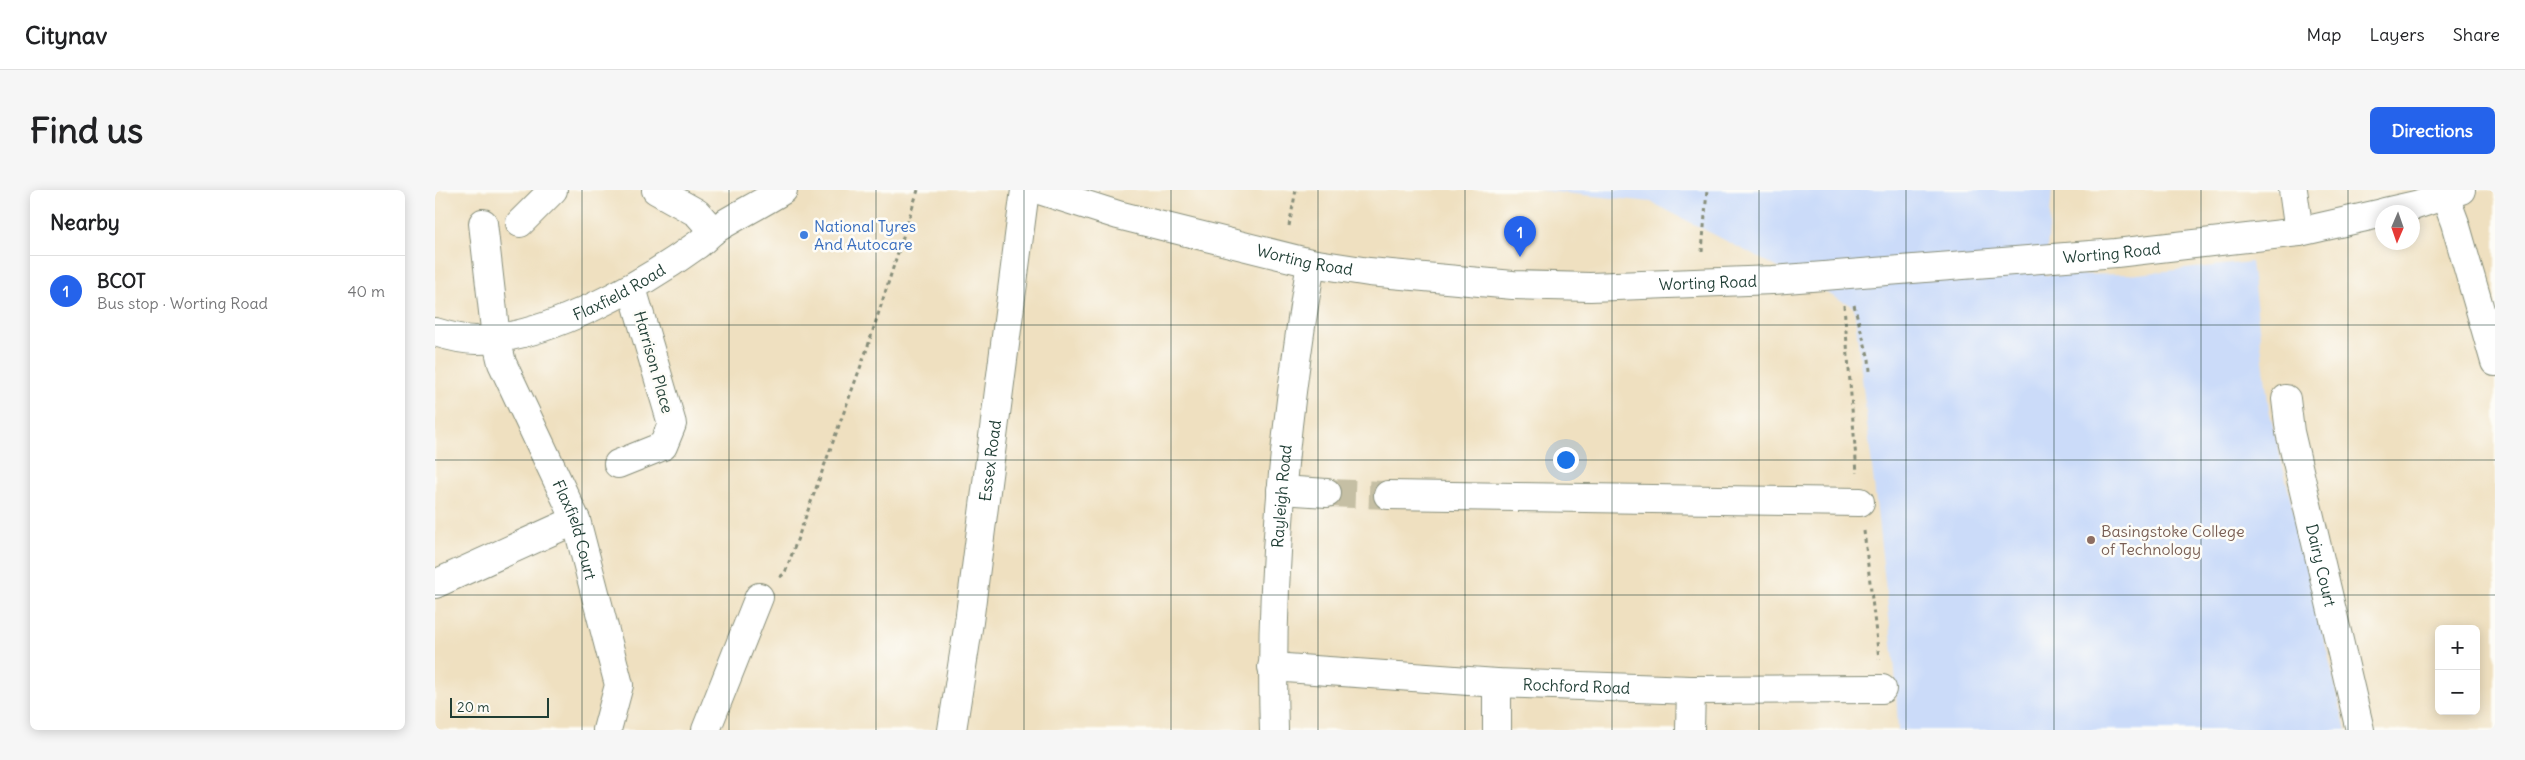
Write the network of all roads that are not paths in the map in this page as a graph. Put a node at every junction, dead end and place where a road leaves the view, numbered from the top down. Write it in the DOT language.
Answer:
graph roads {
  1 [pos="553,190"];
  2 [pos="656,190"];
  3 [pos="783,190"];
  4 [pos="1025,190"];
  5 [pos="1039,190"];
  6 [pos="2293,190"];
  7 [pos="2453,193"];
  8 [pos="2412,205"];
  9 [pos="2375,215"];
  10 [pos="483,223"];
  11 [pos="520,223"];
  12 [pos="713,231"];
  13 [pos="2299,232"];
  14 [pos="1311,263"];
  15 [pos="632,288"];
  16 [pos="435,332"];
  17 [pos="496,338"];
  18 [pos="2495,362"];
  19 [pos="2285,399"];
  20 [pos="618,464"];
  21 [pos="1281,490"];
  22 [pos="1327,493"];
  23 [pos="1388,495"];
  24 [pos="1860,502"];
  25 [pos="576,520"];
  26 [pos="435,584"];
  27 [pos="759,598"];
  28 [pos="1272,667"];
  29 [pos="1497,683"];
  30 [pos="1882,689"];
  31 [pos="1691,690"];
  32 [pos="607,730"];
  33 [pos="706,730"];
  34 [pos="952,730"];
  35 [pos="1274,730"];
  36 [pos="1497,730"];
  37 [pos="1690,730"];
  38 [pos="2360,730"];
  1 -- 11 [label="street"];
  2 -- 12 [label="street"];
  3 -- 12 [label="street, Flaxfield Road"];
  4 -- 34 [label="street, Essex Road"];
  5 -- 14 [label="street, Worting Road"];
  6 -- 13 [label="street"];
  7 -- 8 [label="street, Worting Road"];
  7 -- 18 [label="street"];
  9 -- 13 [label="street, Worting Road"];
  10 -- 17 [label="street, Flaxfield Court"];
  12 -- 15 [label="street, Flaxfield Road"];
  13 -- 14 [label="street, Worting Road"];
  14 -- 21 [label="street, Rayleigh Road"];
  15 -- 17 [label="street, Flaxfield Road"];
  15 -- 20 [label="street, Harrison Place"];
  16 -- 17 [label="street, Flaxfield Road"];
  17 -- 25 [label="street, Flaxfield Court"];
  19 -- 38 [label="street, Dairy Court"];
  21 -- 22 [label="street"];
  21 -- 28 [label="street, Rayleigh Road"];
  23 -- 24 [label="street"];
  25 -- 26 [label="street"];
  25 -- 32 [label="street, Flaxfield Court"];
  27 -- 33 [label="street"];
  28 -- 29 [label="street, Rochford Road"];
  28 -- 35 [label="street, Rayleigh Road"];
  29 -- 31 [label="street, Rochford Road"];
  29 -- 36 [label="street"];
  30 -- 31 [label="street, Rochford Road"];
  31 -- 37 [label="street"];
}
